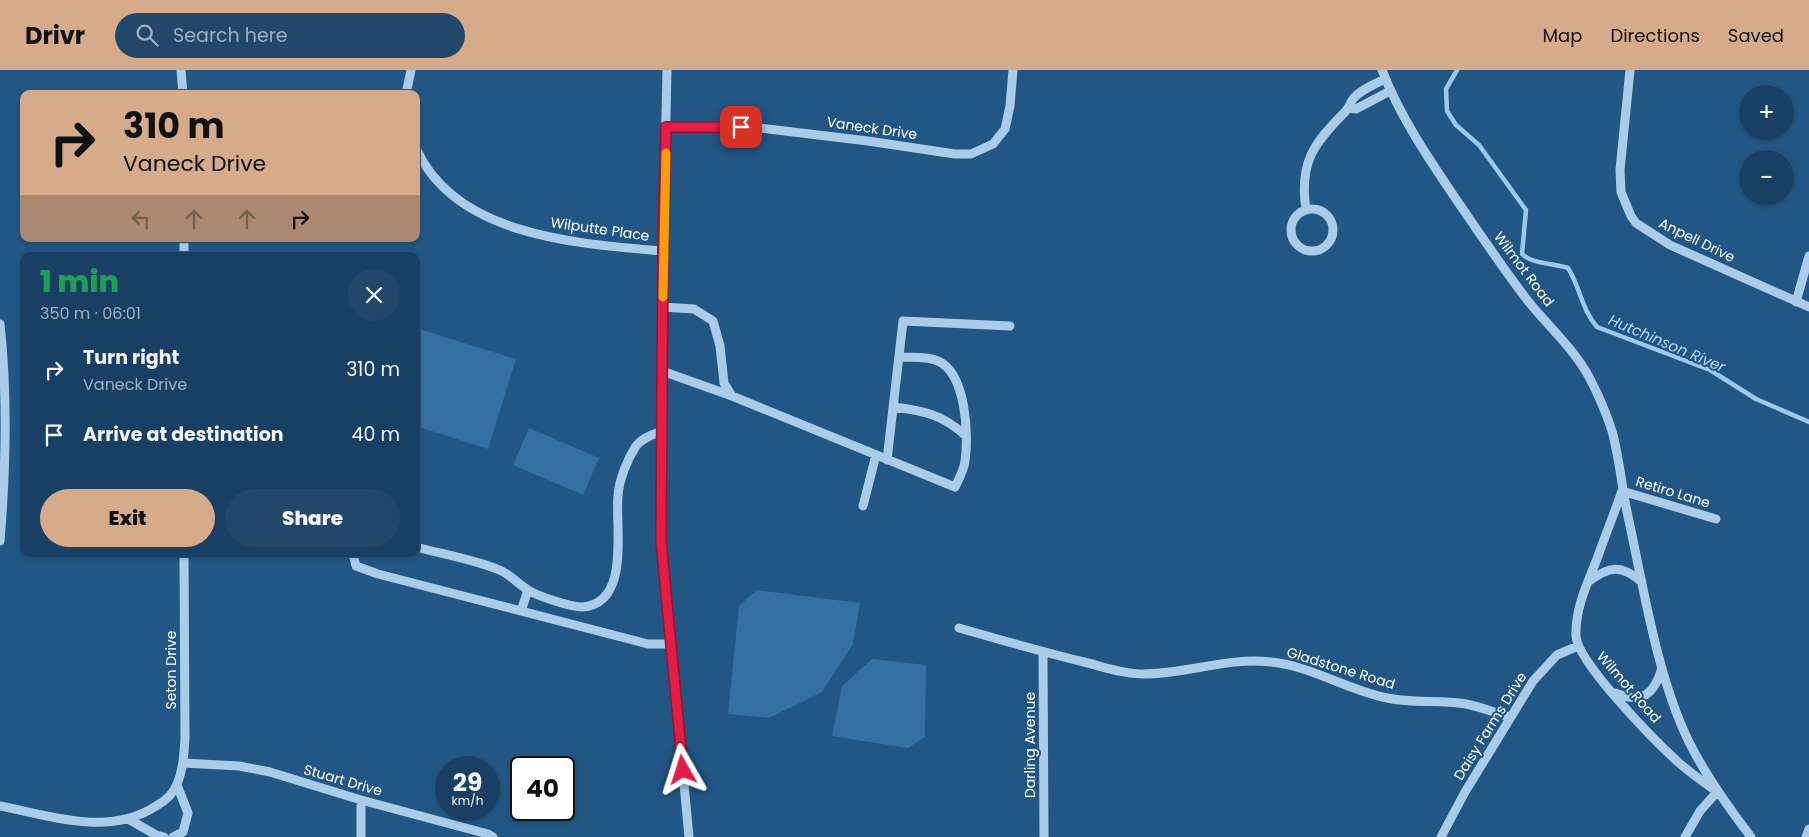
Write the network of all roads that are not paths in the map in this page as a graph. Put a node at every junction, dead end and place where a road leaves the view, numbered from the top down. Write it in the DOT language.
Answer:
graph roads {
  1 [pos="181,70"];
  2 [pos="411,70"];
  3 [pos="667,70"];
  4 [pos="1012,70"];
  5 [pos="1630,70"];
  6 [pos="1384,74"];
  7 [pos="183,90"];
  8 [pos="407,90"];
  9 [pos="1390,91"];
  10 [pos="1349,108"];
  11 [pos="666,127"];
  12 [pos="420,155"];
  13 [pos="1306,210"];
  14 [pos="663,251"];
  15 [pos="1809,256"];
  16 [pos="1796,302"];
  17 [pos="662,307"];
  18 [pos="1809,307"];
  19 [pos="0,324"];
  20 [pos="1010,326"];
  21 [pos="899,357"];
  22 [pos="662,371"];
  23 [pos="732,396"];
  24 [pos="894,406"];
  25 [pos="661,431"];
  26 [pos="966,436"];
  27 [pos="876,455"];
  28 [pos="888,460"];
  29 [pos="1622,491"];
  30 [pos="863,506"];
  31 [pos="1716,519"];
  32 [pos="0,541"];
  33 [pos="420,548"];
  34 [pos="184,557"];
  35 [pos="352,557"];
  36 [pos="1588,582"];
  37 [pos="1642,582"];
  38 [pos="528,590"];
  39 [pos="521,611"];
  40 [pos="960,628"];
  41 [pos="670,644"];
  42 [pos="1578,646"];
  43 [pos="1043,653"];
  44 [pos="1662,668"];
  45 [pos="1613,692"];
  46 [pos="1510,717"];
  47 [pos="183,763"];
  48 [pos="177,785"];
  49 [pos="1717,792"];
  50 [pos="361,800"];
  51 [pos="0,806"];
  52 [pos="130,820"];
  53 [pos="1809,829"];
  54 [pos="164,837"];
  55 [pos="173,837"];
  56 [pos="361,837"];
  57 [pos="493,837"];
  58 [pos="689,837"];
  59 [pos="1044,837"];
  60 [pos="1441,837"];
  61 [pos="1685,837"];
  62 [pos="1751,837"];
  63 [pos="1806,837"];
  1 -- 7 [label="street"];
  2 -- 8 [label="street"];
  3 -- 11 [label="street"];
  4 -- 11 [label="street, Vaneck Drive"];
  5 -- 16 [label="street, Anpell Drive"];
  6 -- 9 [label="street, Wilmot Road"];
  6 -- 10 [label="street"];
  9 -- 10 [label="street"];
  9 -- 29 [label="street, Wilmot Road"];
  10 -- 13 [label="street"];
  11 -- 14 [label="street"];
  12 -- 14 [label="street, Wilputte Place"];
  13 -- 13 [label="street"];
  14 -- 17 [label="street"];
  15 -- 16 [label="street"];
  16 -- 18 [label="street, Anpell Drive"];
  17 -- 22 [label="street"];
  17 -- 23 [label="street"];
  19 -- 32 [label="street"];
  20 -- 21 [label="street"];
  21 -- 24 [label="street"];
  21 -- 26 [label="street"];
  22 -- 23 [label="street"];
  22 -- 25 [label="street"];
  23 -- 27 [label="street"];
  24 -- 26 [label="street"];
  24 -- 28 [label="street"];
  25 -- 38 [label="street"];
  25 -- 41 [label="street"];
  26 -- 28 [label="street"];
  27 -- 28 [label="street"];
  27 -- 30 [label="street"];
  29 -- 31 [label="street, Retiro Lane"];
  29 -- 36 [label="street, Wilmot Road"];
  29 -- 37 [label="street, Wilmot Road"];
  33 -- 38 [label="street"];
  34 -- 47 [label="street, Seton Drive"];
  35 -- 39 [label="street"];
  36 -- 37 [label="street"];
  36 -- 42 [label="street, Wilmot Road"];
  37 -- 44 [label="street, Wilmot Road"];
  38 -- 39 [label="street"];
  39 -- 41 [label="street"];
  40 -- 43 [label="street, Gladstone Road"];
  41 -- 58 [label="street"];
  42 -- 45 [label="street, Wilmot Road"];
  42 -- 46 [label="street, Daisy Farms Drive"];
  43 -- 46 [label="street, Gladstone Road"];
  43 -- 59 [label="street, Darling Avenue"];
  44 -- 45 [label="street"];
  44 -- 49 [label="street, Wilmot Road"];
  45 -- 49 [label="street, Wilmot Road"];
  46 -- 60 [label="street, Daisy Farms Drive"];
  47 -- 48 [label="street, Seton Drive"];
  47 -- 50 [label="street, Stuart Drive"];
  48 -- 52 [label="street, Seton Drive"];
  48 -- 55 [label="street"];
  49 -- 61 [label="street"];
  49 -- 62 [label="street, Wilmot Road"];
  50 -- 56 [label="street"];
  50 -- 57 [label="street, Stuart Drive"];
  51 -- 52 [label="street, Seton Drive"];
  52 -- 54 [label="street"];
  53 -- 63 [label="street"];
}
